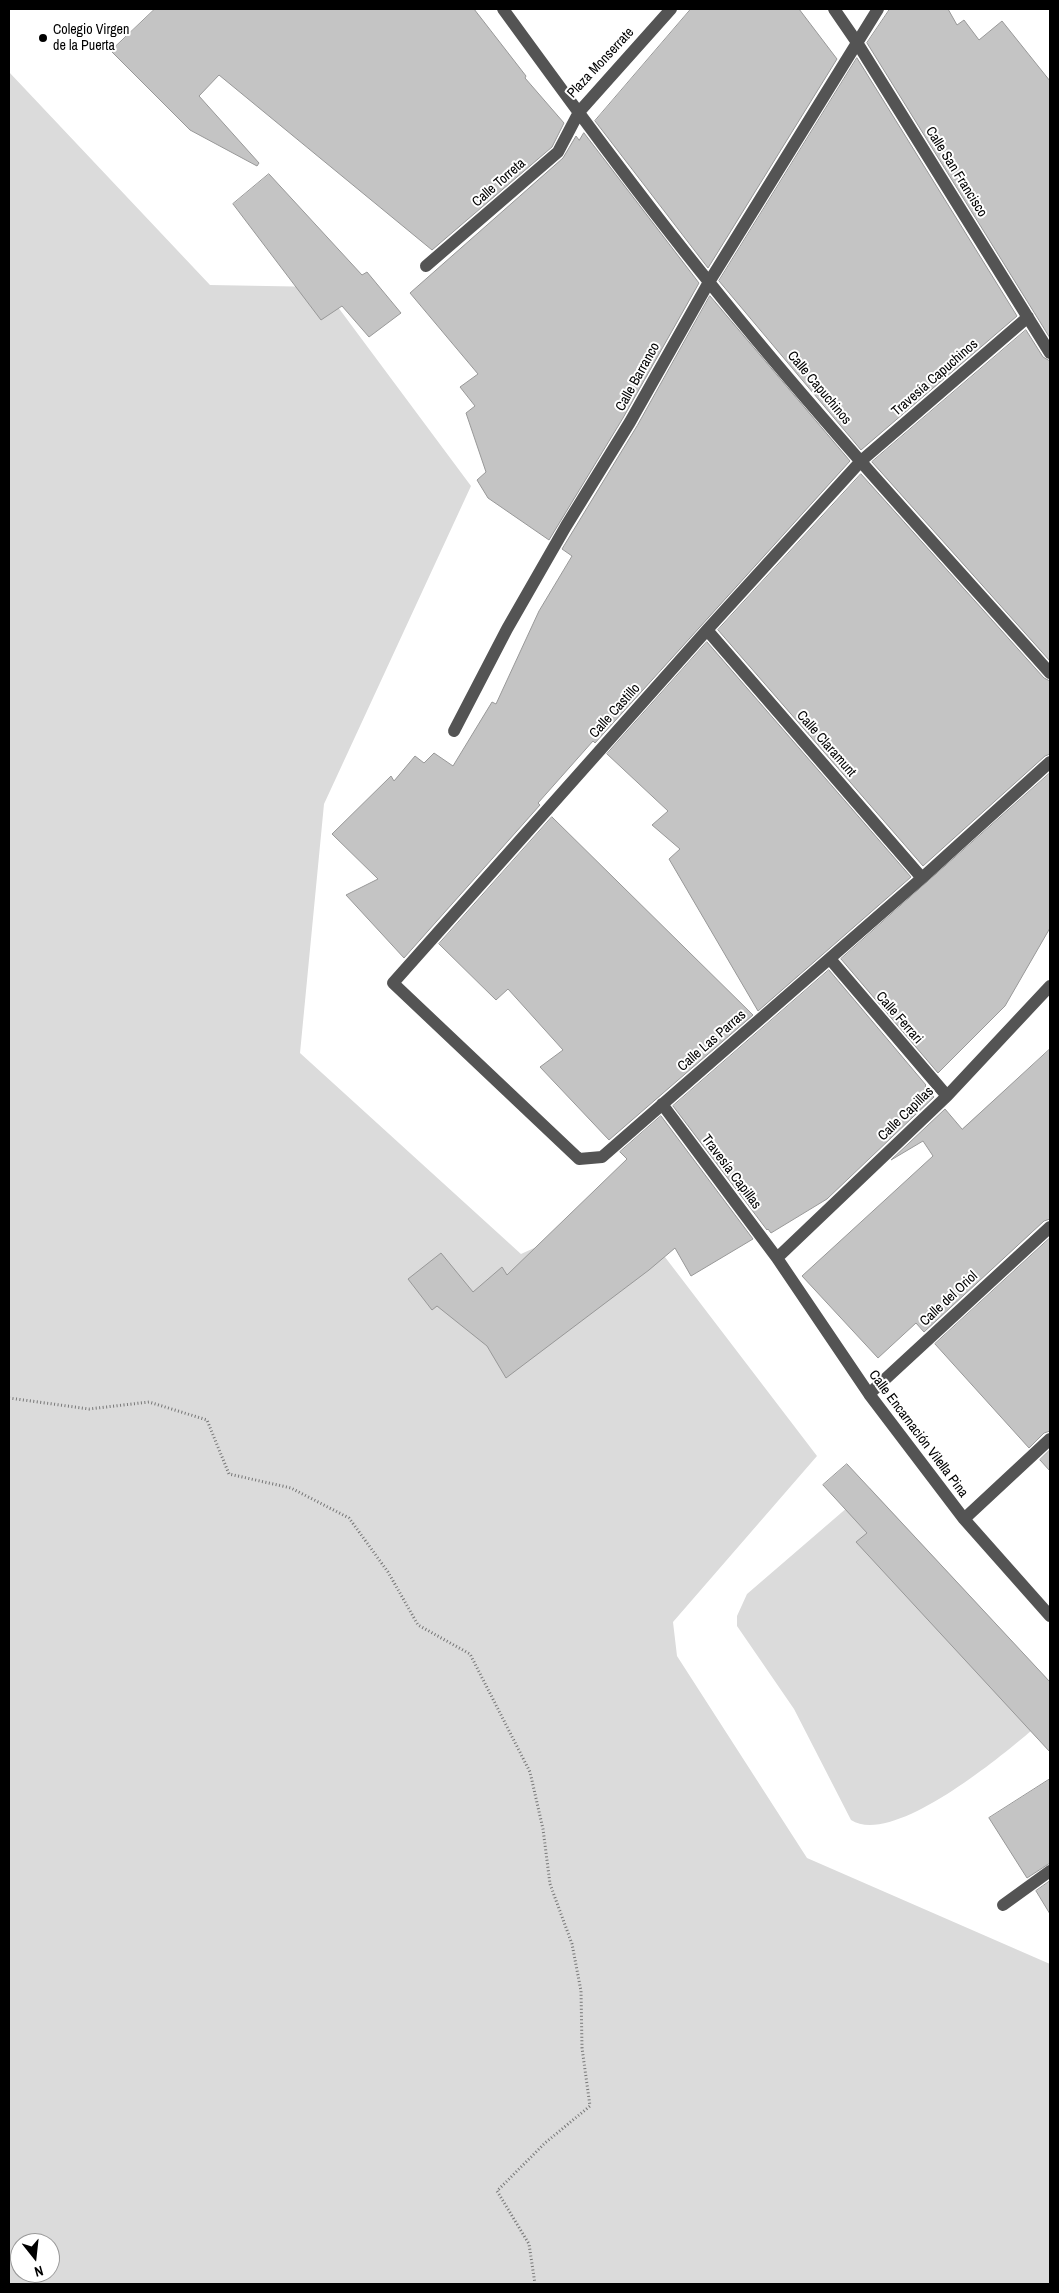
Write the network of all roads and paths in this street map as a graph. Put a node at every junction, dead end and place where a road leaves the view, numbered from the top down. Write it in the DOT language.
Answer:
graph roads {
  1 [pos="503,9"];
  2 [pos="671,9"];
  3 [pos="834,9"];
  4 [pos="878,9"];
  5 [pos="856,41"];
  6 [pos="579,112"];
  7 [pos="426,266"];
  8 [pos="708,282"];
  9 [pos="1028,318"];
  10 [pos="1050,353"];
  11 [pos="861,461"];
  12 [pos="707,630"];
  13 [pos="1050,673"];
  14 [pos="454,732"];
  15 [pos="1050,762"];
  16 [pos="922,878"];
  17 [pos="830,960"];
  18 [pos="393,983"];
  19 [pos="1050,986"];
  20 [pos="947,1096"];
  21 [pos="662,1104"];
  22 [pos="1050,1227"];
  23 [pos="777,1258"];
  24 [pos="869,1394"];
  25 [pos="9,1398"];
  26 [pos="1050,1439"];
  27 [pos="964,1519"];
  28 [pos="1050,1616"];
  29 [pos="1050,1871"];
  30 [pos="1003,1905"];
  31 [pos="535,2284"];
  1 -- 6 [label="street, Plaza Monserrate"];
  2 -- 6 [label="street, Plaza Monserrate"];
  3 -- 5 [label="street, Calle San Francisco"];
  4 -- 5 [label="street, Calle Barranco"];
  5 -- 8 [label="street, Calle Barranco"];
  5 -- 9 [label="street, Calle San Francisco"];
  6 -- 7 [label="street, Calle Torreta"];
  6 -- 8 [label="street, Calle Capuchinos"];
  8 -- 11 [label="street, Calle Capuchinos"];
  8 -- 14 [label="street, Calle Barranco"];
  9 -- 10 [label="street, Calle San Francisco"];
  9 -- 11 [label="street, Travesía Capuchinos"];
  11 -- 12 [label="street, Calle Castillo"];
  11 -- 13 [label="street, Calle Capuchinos"];
  12 -- 16 [label="street, Calle Claramunt"];
  12 -- 18 [label="street, Calle Castillo"];
  15 -- 16 [label="street, Calle Las Parras"];
  16 -- 17 [label="street, Calle Las Parras"];
  17 -- 20 [label="street, Calle Ferrari"];
  17 -- 21 [label="street, Calle Las Parras"];
  18 -- 21 [label="street, Calle Las Parras"];
  19 -- 20 [label="street, Calle Capillas"];
  20 -- 23 [label="street, Calle Capillas"];
  21 -- 23 [label="street, Travesía Capillas"];
  22 -- 24 [label="street, Calle del Oriol"];
  23 -- 24 [label="street, Calle Encarnación Vilella Pina"];
  24 -- 27 [label="street, Calle Encarnación Vilella Pina"];
  25 -- 31 [label="path"];
  26 -- 27 [label="street"];
  27 -- 28 [label="street, Calle Encarnación Vilella Pina"];
  29 -- 30 [label="street"];
}
